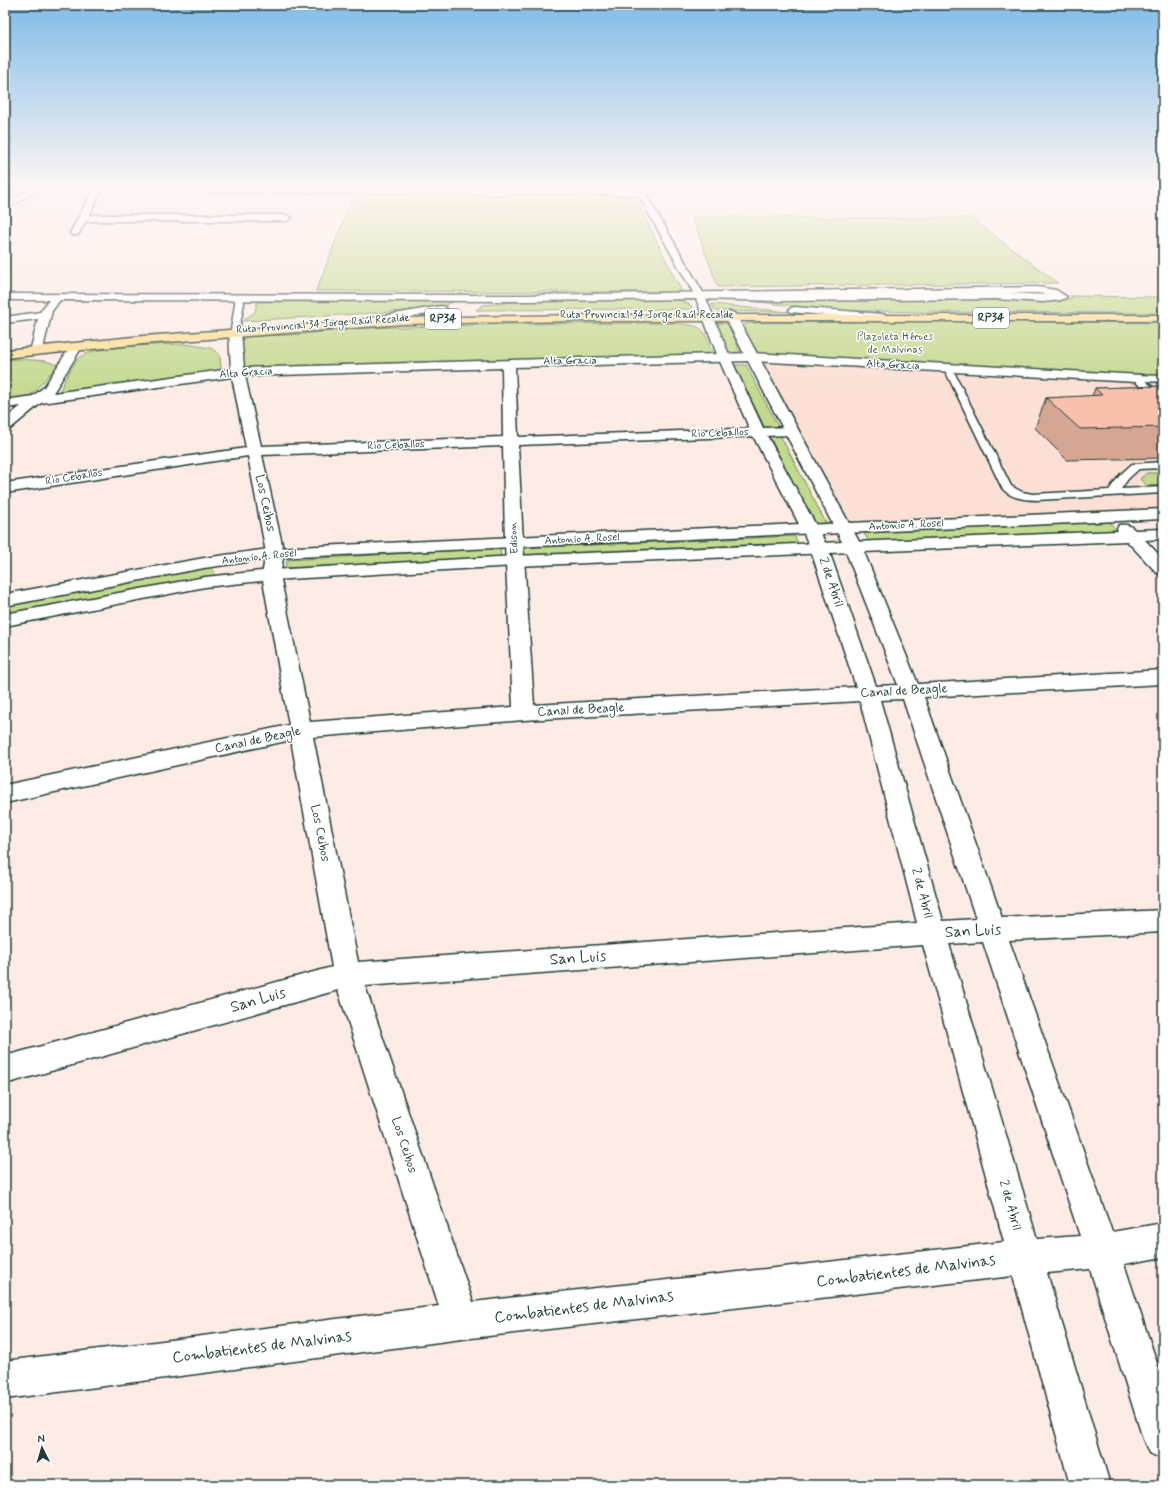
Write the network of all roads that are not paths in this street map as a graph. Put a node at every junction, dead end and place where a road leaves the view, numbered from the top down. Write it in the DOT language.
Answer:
graph roads {
  1 [pos="678,259"];
  2 [pos="700,296"];
  3 [pos="5,297"];
  4 [pos="57,297"];
  5 [pos="526,298"];
  6 [pos="239,299"];
  7 [pos="46,315"];
  8 [pos="709,316"];
  9 [pos="730,316"];
  10 [pos="882,317"];
  11 [pos="1163,318"];
  12 [pos="5,320"];
  13 [pos="374,320"];
  14 [pos="359,323"];
  15 [pos="235,331"];
  16 [pos="76,347"];
  17 [pos="37,348"];
  18 [pos="5,351"];
  19 [pos="5,354"];
  20 [pos="724,357"];
  21 [pos="751,357"];
  22 [pos="508,363"];
  23 [pos="948,368"];
  24 [pos="238,372"];
  25 [pos="1136,378"];
  26 [pos="1163,379"];
  27 [pos="39,399"];
  28 [pos="1163,400"];
  29 [pos="5,404"];
  30 [pos="5,426"];
  31 [pos="790,431"];
  32 [pos="758,432"];
  33 [pos="511,441"];
  34 [pos="253,450"];
  35 [pos="1163,465"];
  36 [pos="5,488"];
  37 [pos="1163,490"];
  38 [pos="1113,492"];
  39 [pos="1163,514"];
  40 [pos="1139,515"];
  41 [pos="1114,516"];
  42 [pos="1162,535"];
  43 [pos="1133,536"];
  44 [pos="814,538"];
  45 [pos="847,538"];
  46 [pos="514,542"];
  47 [pos="515,561"];
  48 [pos="273,564"];
  49 [pos="1163,569"];
  50 [pos="5,600"];
  51 [pos="5,620"];
  52 [pos="1163,677"];
  53 [pos="911,691"];
  54 [pos="868,693"];
  55 [pos="524,713"];
  56 [pos="301,730"];
  57 [pos="5,794"];
  58 [pos="1163,921"];
  59 [pos="992,930"];
  60 [pos="933,933"];
  61 [pos="348,975"];
  62 [pos="5,1070"];
  63 [pos="1163,1240"];
  64 [pos="1102,1251"];
  65 [pos="1024,1257"];
  66 [pos="462,1321"];
  67 [pos="5,1380"];
  68 [pos="1163,1439"];
  69 [pos="1090,1485"];
  1 -- 2 [label="street, 2 de Abril"];
  2 -- 2 [label="street"];
  2 -- 5 [label="street"];
  2 -- 8 [label="street, 2 de Abril"];
  2 -- 10 [label="street"];
  3 -- 4 [label="street"];
  4 -- 6 [label="street"];
  4 -- 7 [label="street"];
  5 -- 6 [label="street"];
  5 -- 13 [label="street"];
  6 -- 15 [label="lane"];
  7 -- 12 [label="street"];
  7 -- 17 [label="street"];
  8 -- 9 [label="main road, Ruta Provincial 34 Jorge Raúl Recalde / RP34"];
  8 -- 13 [label="main road, Ruta Provincial 34 Jorge Raúl Recalde / RP34"];
  8 -- 14 [label="main road, Ruta Provincial 34 Jorge Raúl Recalde / RP34"];
  8 -- 20 [label="street, 2 de Abril"];
  9 -- 10 [label="main road, Ruta Provincial 34 Jorge Raúl Recalde / RP34"];
  9 -- 21 [label="street"];
  10 -- 11 [label="main road, Ruta Provincial 34 Jorge Raúl Recalde / RP34"];
  13 -- 14 [label="street"];
  13 -- 15 [label="main road, Ruta Provincial 34 Jorge Raúl Recalde / RP34"];
  14 -- 15 [label="main road, Ruta Provincial 34 Jorge Raúl Recalde / RP34"];
  15 -- 16 [label="main road, Ruta Provincial 34 Jorge Raúl Recalde / RP34"];
  15 -- 17 [label="main road, Ruta Provincial 34 Jorge Raúl Recalde / RP34"];
  15 -- 24 [label="street, Los Ceibos"];
  16 -- 19 [label="main road, Ruta Provincial 34 Jorge Raúl Recalde / RP34"];
  16 -- 27 [label="street"];
  17 -- 18 [label="main road, Ruta Provincial 34 Jorge Raúl Recalde / RP34"];
  20 -- 21 [label="street, Alta Gracia"];
  20 -- 22 [label="street, Alta Gracia"];
  20 -- 32 [label="street, 2 de Abril"];
  21 -- 23 [label="street, Alta Gracia"];
  21 -- 31 [label="street"];
  22 -- 24 [label="street, Alta Gracia"];
  22 -- 33 [label="street, Edison"];
  23 -- 25 [label="street, Alta Gracia"];
  23 -- 38 [label="lane"];
  24 -- 27 [label="street, Alta Gracia"];
  24 -- 34 [label="street, Los Ceibos"];
  25 -- 26 [label="lane"];
  25 -- 28 [label="lane"];
  27 -- 29 [label="street, Alta Gracia"];
  27 -- 30 [label="street"];
  31 -- 32 [label="street, Río Ceballos"];
  31 -- 45 [label="street"];
  32 -- 33 [label="street, Río Ceballos"];
  32 -- 44 [label="street, 2 de Abril"];
  33 -- 34 [label="street, Río Ceballos"];
  33 -- 46 [label="street, Edison"];
  34 -- 36 [label="street, Río Ceballos"];
  34 -- 48 [label="street, Los Ceibos"];
  35 -- 38 [label="lane"];
  37 -- 38 [label="lane"];
  39 -- 40 [label="street, Antonio A. Rosel"];
  40 -- 41 [label="street, Antonio A. Rosel"];
  40 -- 42 [label="street"];
  41 -- 43 [label="street"];
  41 -- 45 [label="street, Antonio A. Rosel"];
  42 -- 43 [label="street, Antonio A. Rosel"];
  43 -- 45 [label="street, Antonio A. Rosel"];
  43 -- 49 [label="street"];
  44 -- 45 [label="street, Antonio A. Rosel"];
  44 -- 46 [label="street, Antonio A. Rosel"];
  44 -- 47 [label="street, Antonio A. Rosel"];
  44 -- 54 [label="street, 2 de Abril"];
  45 -- 53 [label="street"];
  46 -- 47 [label="street, Edison"];
  46 -- 48 [label="street, Antonio A. Rosel"];
  47 -- 48 [label="street, Antonio A. Rosel"];
  47 -- 55 [label="street, Edison"];
  48 -- 50 [label="street, Antonio A. Rosel"];
  48 -- 51 [label="street, Antonio A. Rosel"];
  48 -- 56 [label="street, Los Ceibos"];
  52 -- 53 [label="street, Canal de Beagle"];
  53 -- 54 [label="street, Canal de Beagle"];
  53 -- 59 [label="street"];
  54 -- 55 [label="street, Canal de Beagle"];
  54 -- 60 [label="street, 2 de Abril"];
  55 -- 56 [label="street, Canal de Beagle"];
  56 -- 57 [label="street, Canal de Beagle"];
  56 -- 61 [label="street, Los Ceibos"];
  58 -- 59 [label="street, San Luis"];
  59 -- 60 [label="street, San Luis"];
  59 -- 64 [label="street"];
  60 -- 61 [label="street, San Luis"];
  60 -- 65 [label="street, 2 de Abril"];
  61 -- 62 [label="street, San Luis"];
  61 -- 66 [label="street, Los Ceibos"];
  63 -- 64 [label="street, Combatientes de Malvinas"];
  64 -- 65 [label="street, Combatientes de Malvinas"];
  64 -- 68 [label="street"];
  65 -- 66 [label="street, Combatientes de Malvinas"];
  65 -- 69 [label="street, 2 de Abril"];
  66 -- 67 [label="street, Combatientes de Malvinas"];
}
